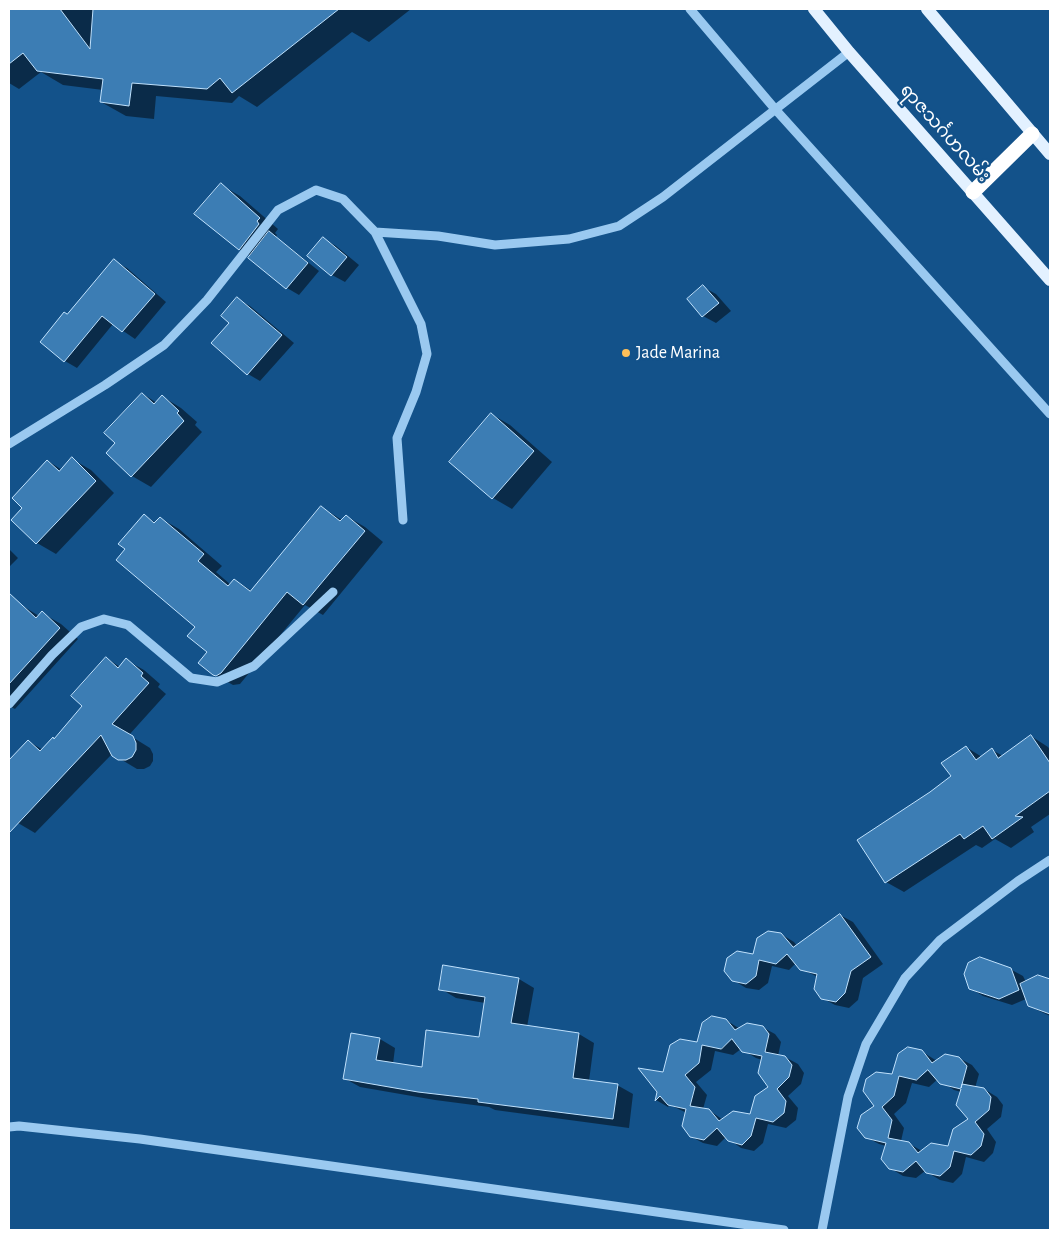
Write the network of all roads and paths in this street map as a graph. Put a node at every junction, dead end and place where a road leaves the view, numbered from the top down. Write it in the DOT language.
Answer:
graph roads {
  1 [pos="690,9"];
  2 [pos="814,9"];
  3 [pos="927,9"];
  4 [pos="849,52"];
  5 [pos="775,110"];
  6 [pos="1032,134"];
  7 [pos="1050,154"];
  8 [pos="973,192"];
  9 [pos="375,232"];
  10 [pos="1050,280"];
  11 [pos="1050,414"];
  12 [pos="9,444"];
  13 [pos="403,520"];
  14 [pos="333,592"];
  15 [pos="9,704"];
  16 [pos="1050,860"];
  17 [pos="9,1127"];
  18 [pos="784,1230"];
  19 [pos="822,1230"];
  1 -- 5 [label="street"];
  2 -- 4 [label="main road, ရာဇသင်္ဂဟလမ်း"];
  3 -- 6 [label="main road"];
  4 -- 5 [label="street"];
  4 -- 8 [label="main road, ရာဇသင်္ဂဟလမ်း"];
  5 -- 9 [label="street"];
  5 -- 11 [label="street"];
  6 -- 7 [label="main road"];
  6 -- 8 [label="highway"];
  8 -- 10 [label="main road, ရာဇသင်္ဂဟလမ်း"];
  9 -- 12 [label="street"];
  9 -- 13 [label="street"];
  14 -- 15 [label="street"];
  16 -- 19 [label="street"];
  17 -- 18 [label="street"];
}
